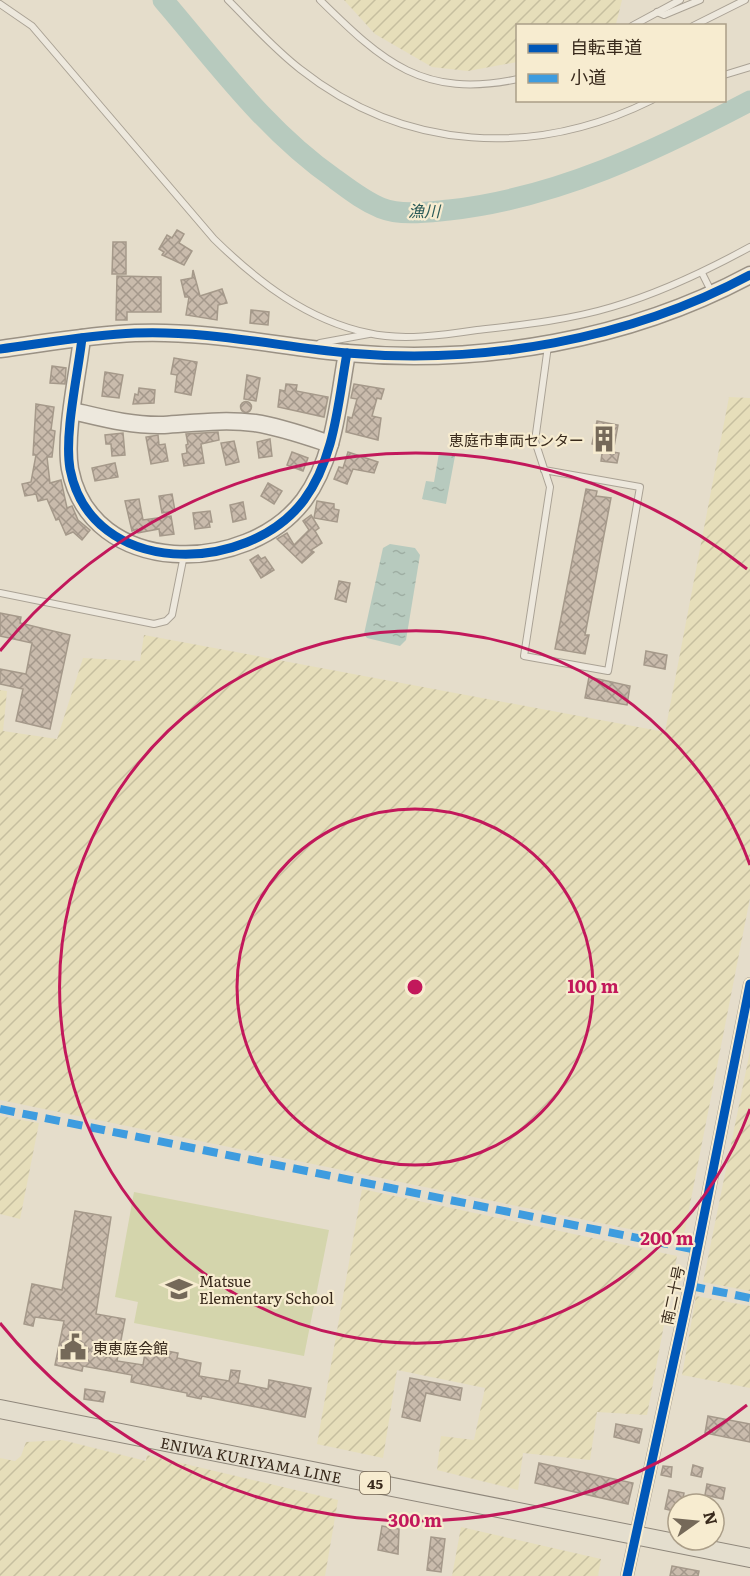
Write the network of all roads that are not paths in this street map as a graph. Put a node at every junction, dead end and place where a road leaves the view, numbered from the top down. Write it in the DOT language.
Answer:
graph roads {
  1 [pos="228,0"];
  2 [pos="320,0"];
  3 [pos="680,0"];
  4 [pos="700,0"];
  5 [pos="745,0"];
  6 [pos="0,4"];
  7 [pos="657,12"];
  8 [pos="636,24"];
  9 [pos="697,24"];
  10 [pos="750,67"];
  11 [pos="726,74"];
  12 [pos="516,79"];
  13 [pos="648,102"];
  14 [pos="750,247"];
  15 [pos="702,273"];
  16 [pos="750,275"];
  17 [pos="712,294"];
  18 [pos="369,334"];
  19 [pos="82,338"];
  20 [pos="548,345"];
  21 [pos="304,346"];
  22 [pos="0,349"];
  23 [pos="347,353"];
  24 [pos="73,411"];
  25 [pos="330,444"];
  26 [pos="544,470"];
  27 [pos="184,555"];
  28 [pos="0,593"];
  29 [pos="750,984"];
  30 [pos="0,1409"];
  31 [pos="636,1534"];
  32 [pos="750,1558"];
  33 [pos="627,1576"];
  1 -- 13 [label="lane"];
  2 -- 12 [label="lane"];
  3 -- 7 [label="lane"];
  4 -- 7 [label="lane"];
  5 -- 9 [label="lane"];
  6 -- 18 [label="lane"];
  7 -- 8 [label="lane"];
  10 -- 11 [label="lane"];
  14 -- 15 [label="lane"];
  15 -- 17 [label="lane"];
  15 -- 18 [label="lane"];
  16 -- 17 [label="street"];
  17 -- 20 [label="street"];
  18 -- 21 [label="lane"];
  19 -- 21 [label="street"];
  19 -- 22 [label="street"];
  19 -- 24 [label="street"];
  20 -- 23 [label="street"];
  20 -- 26 [label="lane"];
  21 -- 23 [label="street"];
  23 -- 25 [label="street"];
  24 -- 25 [label="street"];
  24 -- 27 [label="street"];
  25 -- 27 [label="street"];
  26 -- 26 [label="lane"];
  27 -- 28 [label="lane"];
  29 -- 31 [label="street, 南二十号"];
  30 -- 31 [label="main road, ENIWA KURIYAMA LINE / 45"];
  31 -- 32 [label="main road, ENIWA KURIYAMA LINE / 45"];
  31 -- 33 [label="street, 南二十号"];
}
